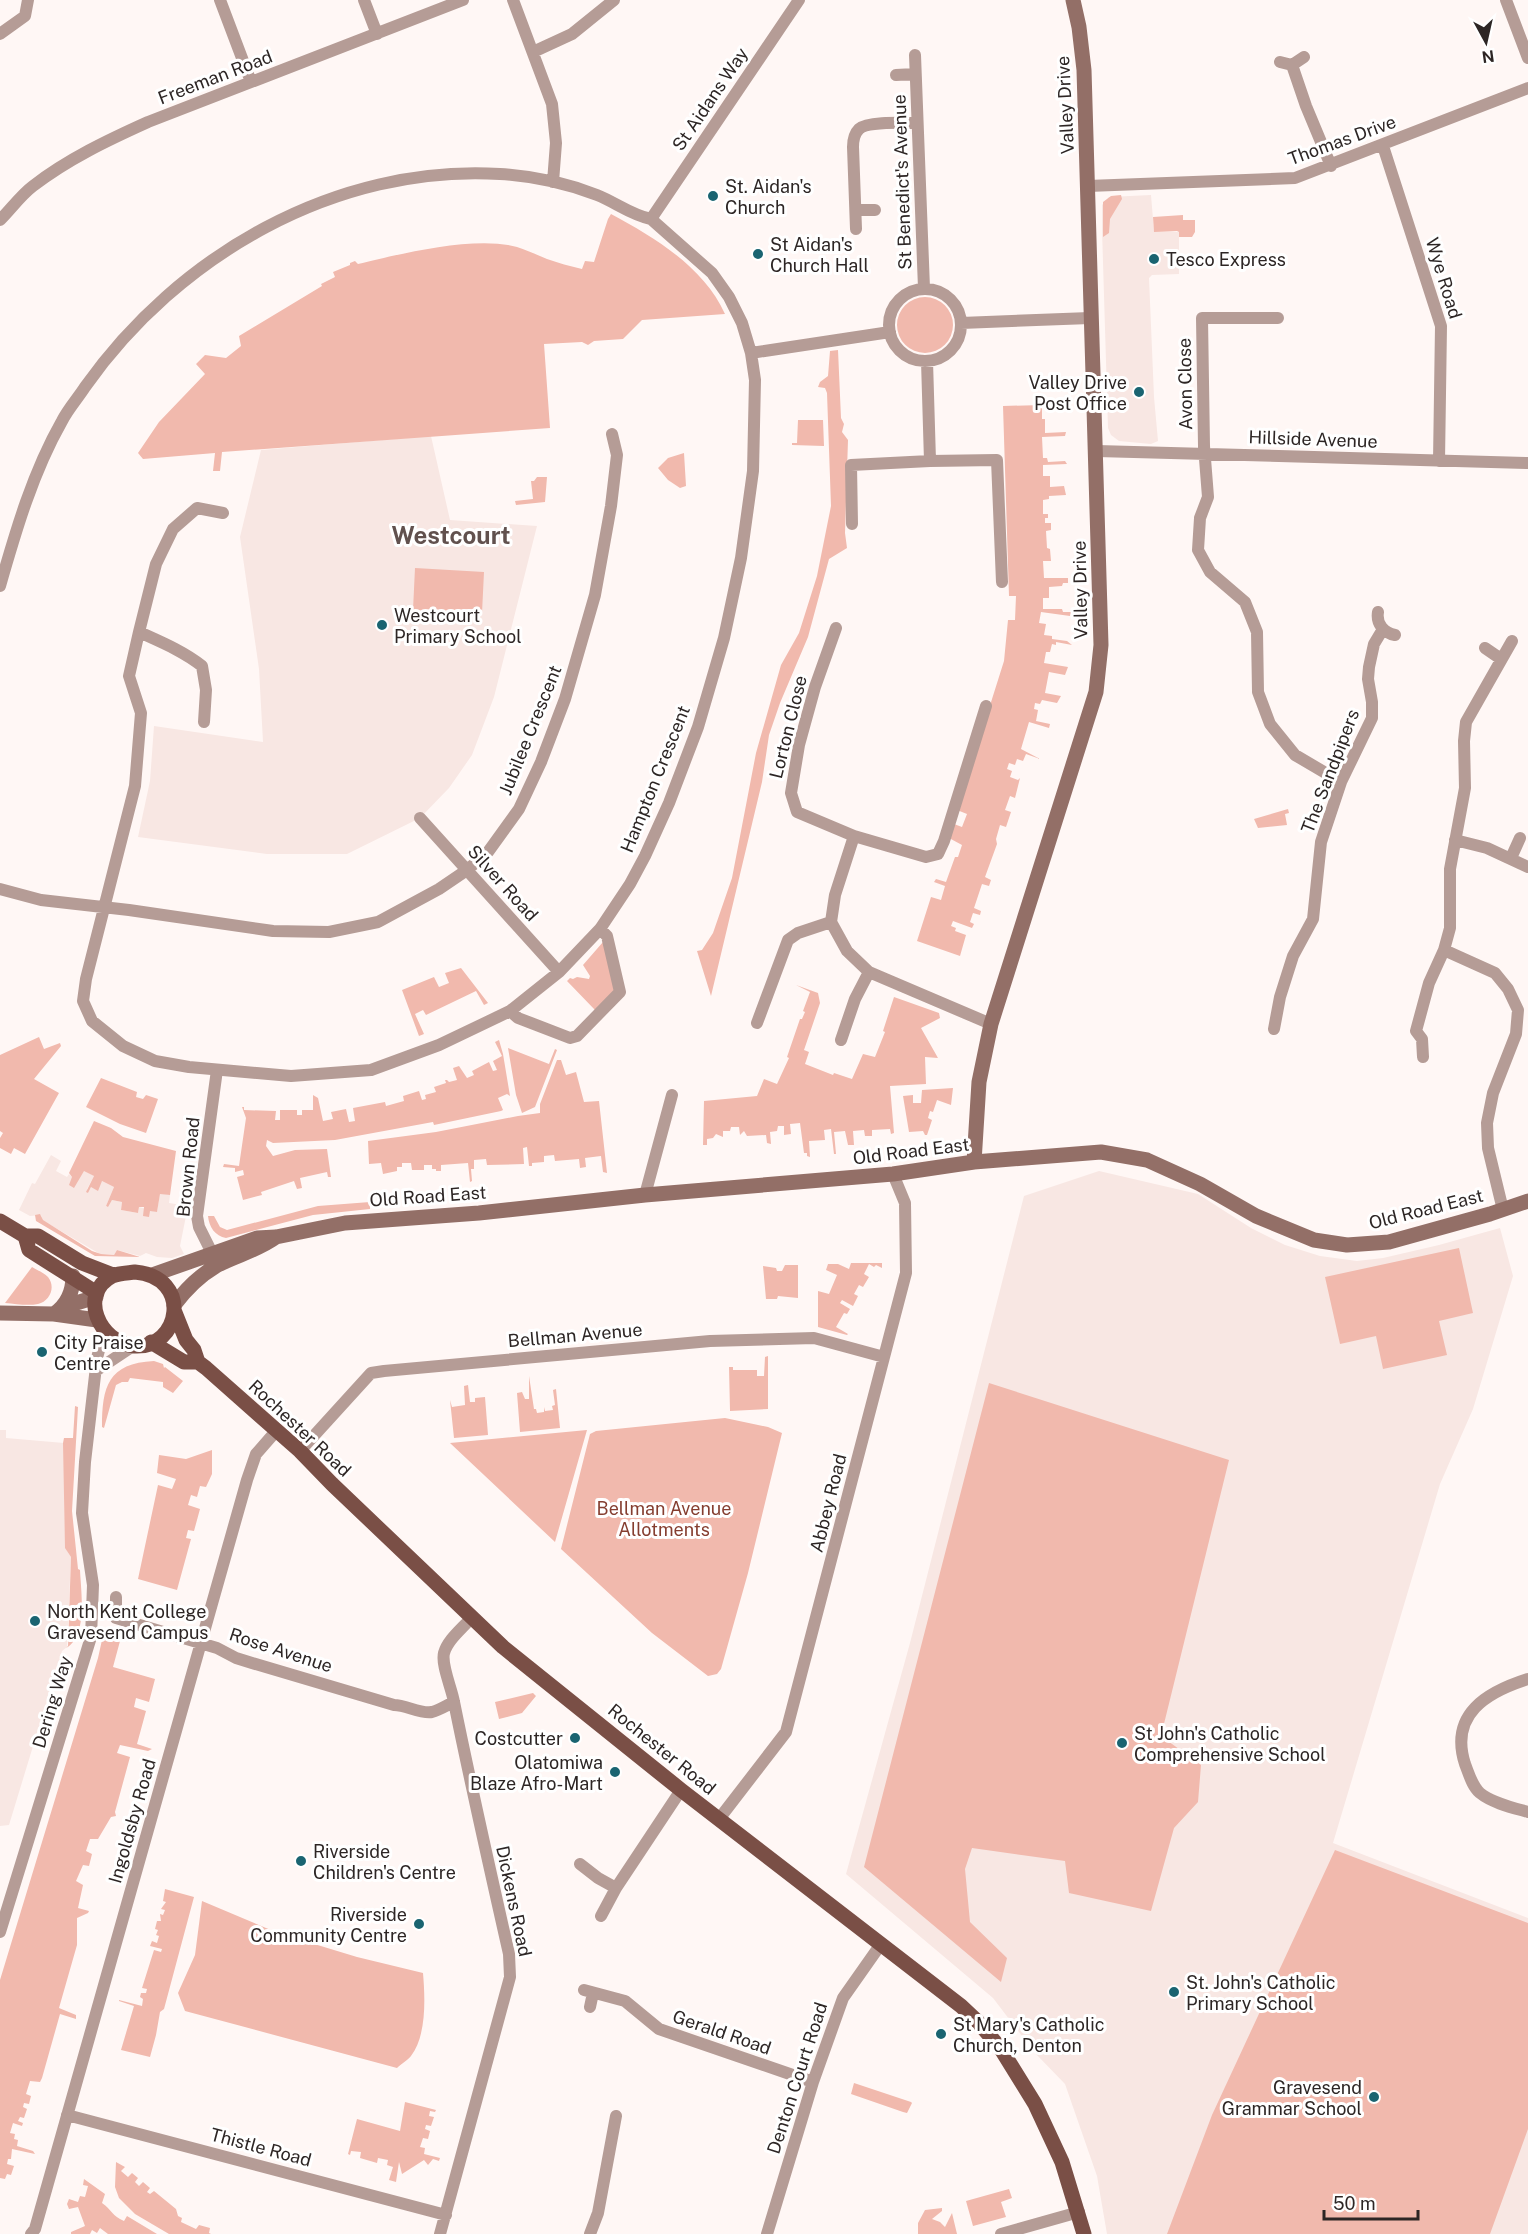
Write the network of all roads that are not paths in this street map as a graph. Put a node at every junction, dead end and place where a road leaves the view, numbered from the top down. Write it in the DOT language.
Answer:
graph roads {
  1 [pos="28,0"];
  2 [pos="220,0"];
  3 [pos="364,0"];
  4 [pos="463,0"];
  5 [pos="513,0"];
  6 [pos="614,0"];
  7 [pos="800,0"];
  8 [pos="1073,0"];
  9 [pos="1506,0"];
  10 [pos="0,34"];
  11 [pos="377,34"];
  12 [pos="533,52"];
  13 [pos="915,55"];
  14 [pos="1304,57"];
  15 [pos="1528,58"];
  16 [pos="915,74"];
  17 [pos="896,75"];
  18 [pos="251,82"];
  19 [pos="1528,88"];
  20 [pos="917,123"];
  21 [pos="1383,146"];
  22 [pos="1331,166"];
  23 [pos="552,182"];
  24 [pos="1088,186"];
  25 [pos="856,210"];
  26 [pos="875,210"];
  27 [pos="651,219"];
  28 [pos="0,220"];
  29 [pos="856,230"];
  30 [pos="924,288"];
  31 [pos="1090,318"];
  32 [pos="1278,318"];
  33 [pos="961,323"];
  34 [pos="890,332"];
  35 [pos="751,353"];
  36 [pos="927,361"];
  37 [pos="612,434"];
  38 [pos="1097,451"];
  39 [pos="1206,454"];
  40 [pos="930,461"];
  41 [pos="1439,461"];
  42 [pos="1528,463"];
  43 [pos="222,513"];
  44 [pos="852,524"];
  45 [pos="1002,582"];
  46 [pos="0,586"];
  47 [pos="1378,612"];
  48 [pos="836,628"];
  49 [pos="1383,628"];
  50 [pos="139,632"];
  51 [pos="1395,635"];
  52 [pos="1512,641"];
  53 [pos="1485,648"];
  54 [pos="1501,659"];
  55 [pos="986,706"];
  56 [pos="204,722"];
  57 [pos="1341,782"];
  58 [pos="420,818"];
  59 [pos="854,836"];
  60 [pos="1520,838"];
  61 [pos="1455,840"];
  62 [pos="1510,858"];
  63 [pos="1528,867"];
  64 [pos="467,870"];
  65 [pos="0,889"];
  66 [pos="105,908"];
  67 [pos="831,922"];
  68 [pos="600,929"];
  69 [pos="1444,950"];
  70 [pos="558,972"];
  71 [pos="869,972"];
  72 [pos="510,1011"];
  73 [pos="757,1023"];
  74 [pos="991,1024"];
  75 [pos="1274,1029"];
  76 [pos="841,1040"];
  77 [pos="1423,1057"];
  78 [pos="217,1070"];
  79 [pos="672,1095"];
  80 [pos="974,1162"];
  81 [pos="893,1174"];
  82 [pos="645,1195"];
  83 [pos="1528,1201"];
  84 [pos="1503,1210"];
  85 [pos="0,1221"];
  86 [pos="25,1236"];
  87 [pos="215,1259"];
  88 [pos="113,1275"];
  89 [pos="152,1275"];
  90 [pos="73,1276"];
  91 [pos="97,1295"];
  92 [pos="174,1308"];
  93 [pos="58,1310"];
  94 [pos="0,1313"];
  95 [pos="101,1326"];
  96 [pos="151,1342"];
  97 [pos="133,1346"];
  98 [pos="884,1357"];
  99 [pos="198,1362"];
  100 [pos="97,1370"];
  101 [pos="277,1430"];
  102 [pos="300,1451"];
  103 [pos="116,1598"];
  104 [pos="472,1617"];
  105 [pos="201,1643"];
  106 [pos="1528,1679"];
  107 [pos="454,1702"];
  108 [pos="681,1790"];
  109 [pos="1528,1812"];
  110 [pos="719,1819"];
  111 [pos="580,1864"];
  112 [pos="616,1888"];
  113 [pos="602,1916"];
  114 [pos="0,1932"];
  115 [pos="881,1944"];
  116 [pos="590,2007"];
  117 [pos="813,2082"];
  118 [pos="67,2115"];
  119 [pos="616,2116"];
  120 [pos="1079,2212"];
  121 [pos="446,2215"];
  122 [pos="35,2232"];
  123 [pos="440,2234"];
  124 [pos="590,2234"];
  125 [pos="767,2234"];
  126 [pos="1001,2234"];
  127 [pos="1084,2234"];
  1 -- 10 [label="street"];
  2 -- 18 [label="street"];
  3 -- 11 [label="street"];
  4 -- 11 [label="street, Freeman Road"];
  5 -- 12 [label="street"];
  6 -- 12 [label="street"];
  7 -- 27 [label="street, St Aidans Way"];
  8 -- 24 [label="main road, Valley Drive"];
  9 -- 15 [label="street"];
  11 -- 18 [label="street, Freeman Road"];
  12 -- 23 [label="street"];
  13 -- 16 [label="street, St Benedict's Avenue"];
  14 -- 22 [label="street"];
  16 -- 17 [label="street, St Benedict's Avenue"];
  16 -- 20 [label="street, St Benedict's Avenue"];
  18 -- 28 [label="street, Freeman Road"];
  19 -- 21 [label="street, Thomas Drive"];
  20 -- 25 [label="street"];
  20 -- 30 [label="street, St Benedict's Avenue"];
  21 -- 22 [label="street, Thomas Drive"];
  21 -- 41 [label="street, Wye Road"];
  22 -- 24 [label="street, Thomas Drive"];
  23 -- 27 [label="street"];
  23 -- 46 [label="street"];
  24 -- 31 [label="main road, Valley Drive"];
  25 -- 26 [label="street"];
  25 -- 29 [label="street"];
  27 -- 35 [label="street, Hampton Crescent"];
  30 -- 33 [label="street, St Benedict's Avenue"];
  30 -- 34 [label="street, St Benedict's Avenue"];
  31 -- 33 [label="street"];
  31 -- 38 [label="main road, Valley Drive"];
  32 -- 39 [label="street, Avon Close"];
  33 -- 36 [label="street"];
  34 -- 35 [label="street"];
  34 -- 36 [label="street"];
  35 -- 68 [label="street, Hampton Crescent"];
  36 -- 40 [label="street"];
  37 -- 64 [label="street, Jubilee Crescent"];
  38 -- 39 [label="street, Hillside Avenue"];
  38 -- 74 [label="main road, Valley Drive"];
  39 -- 41 [label="street, Hillside Avenue"];
  39 -- 57 [label="street, Avon Close"];
  40 -- 44 [label="street"];
  40 -- 45 [label="street"];
  41 -- 42 [label="street, Hillside Avenue"];
  43 -- 50 [label="street, Hampton Crescent"];
  47 -- 49 [label="street"];
  48 -- 59 [label="street, Lorton Close"];
  49 -- 51 [label="street"];
  49 -- 57 [label="street, The Sandpipers"];
  50 -- 56 [label="street"];
  50 -- 66 [label="street, Hampton Crescent"];
  52 -- 54 [label="street"];
  53 -- 54 [label="street"];
  54 -- 61 [label="street"];
  55 -- 59 [label="street, Lorton Close"];
  57 -- 75 [label="street, The Sandpipers"];
  58 -- 64 [label="street, Silver Road"];
  59 -- 67 [label="street"];
  60 -- 62 [label="street"];
  61 -- 62 [label="street"];
  61 -- 69 [label="street"];
  62 -- 63 [label="street"];
  64 -- 66 [label="street, Jubilee Crescent"];
  64 -- 70 [label="street, Silver Road"];
  65 -- 66 [label="street, Jubilee Crescent"];
  66 -- 78 [label="street, Hampton Crescent"];
  67 -- 71 [label="street"];
  67 -- 73 [label="street"];
  68 -- 70 [label="street, Hampton Crescent"];
  68 -- 72 [label="street"];
  69 -- 77 [label="street"];
  69 -- 84 [label="street"];
  70 -- 72 [label="street, Hampton Crescent"];
  71 -- 74 [label="street"];
  71 -- 76 [label="street"];
  72 -- 78 [label="street, Hampton Crescent"];
  74 -- 80 [label="main road, Valley Drive"];
  78 -- 87 [label="street, Brown Road"];
  79 -- 82 [label="street"];
  80 -- 81 [label="main road, Old Road East"];
  80 -- 84 [label="main road, Old Road East"];
  81 -- 82 [label="main road, Old Road East"];
  81 -- 98 [label="street, Abbey Road"];
  82 -- 87 [label="main road, Old Road East"];
  83 -- 84 [label="main road, Old Road East"];
  85 -- 86 [label="main road"];
  86 -- 88 [label="main road"];
  86 -- 90 [label="main road"];
  87 -- 89 [label="main road, Old Road East"];
  87 -- 92 [label="main road, Old Road East"];
  88 -- 89 [label="main road"];
  88 -- 91 [label="main road"];
  89 -- 92 [label="main road"];
  90 -- 91 [label="main road"];
  90 -- 93 [label="main road"];
  91 -- 93 [label="main road"];
  91 -- 95 [label="main road"];
  92 -- 96 [label="main road"];
  92 -- 99 [label="main road"];
  93 -- 94 [label="main road"];
  93 -- 95 [label="main road"];
  95 -- 97 [label="main road"];
  95 -- 100 [label="street, Dering Way"];
  96 -- 97 [label="main road"];
  96 -- 99 [label="main road, Rochester Road"];
  97 -- 100 [label="street"];
  98 -- 102 [label="street, Bellman Avenue"];
  98 -- 110 [label="street, Abbey Road"];
  99 -- 101 [label="main road, Rochester Road"];
  100 -- 114 [label="street, Dering Way"];
  101 -- 102 [label="main road, Rochester Road"];
  101 -- 105 [label="street, Ingoldsby Road"];
  102 -- 104 [label="main road, Rochester Road"];
  103 -- 105 [label="street, Rose Avenue"];
  104 -- 107 [label="street, Dickens Road"];
  104 -- 108 [label="main road, Rochester Road"];
  105 -- 107 [label="street, Rose Avenue"];
  105 -- 118 [label="street, Ingoldsby Road"];
  106 -- 109 [label="street"];
  107 -- 121 [label="street, Dickens Road"];
  108 -- 110 [label="main road, Rochester Road"];
  108 -- 112 [label="street"];
  110 -- 115 [label="main road, Rochester Road"];
  111 -- 112 [label="street"];
  112 -- 113 [label="street"];
  115 -- 117 [label="street, Denton Court Road"];
  115 -- 120 [label="main road, Rochester Road"];
  116 -- 117 [label="street, Gerald Road"];
  117 -- 125 [label="street, Denton Court Road"];
  118 -- 121 [label="street, Thistle Road"];
  118 -- 122 [label="street, Ingoldsby Road"];
  119 -- 124 [label="street"];
  120 -- 126 [label="street"];
  120 -- 127 [label="main road, Rochester Road"];
  121 -- 123 [label="street, Dickens Road"];
}
